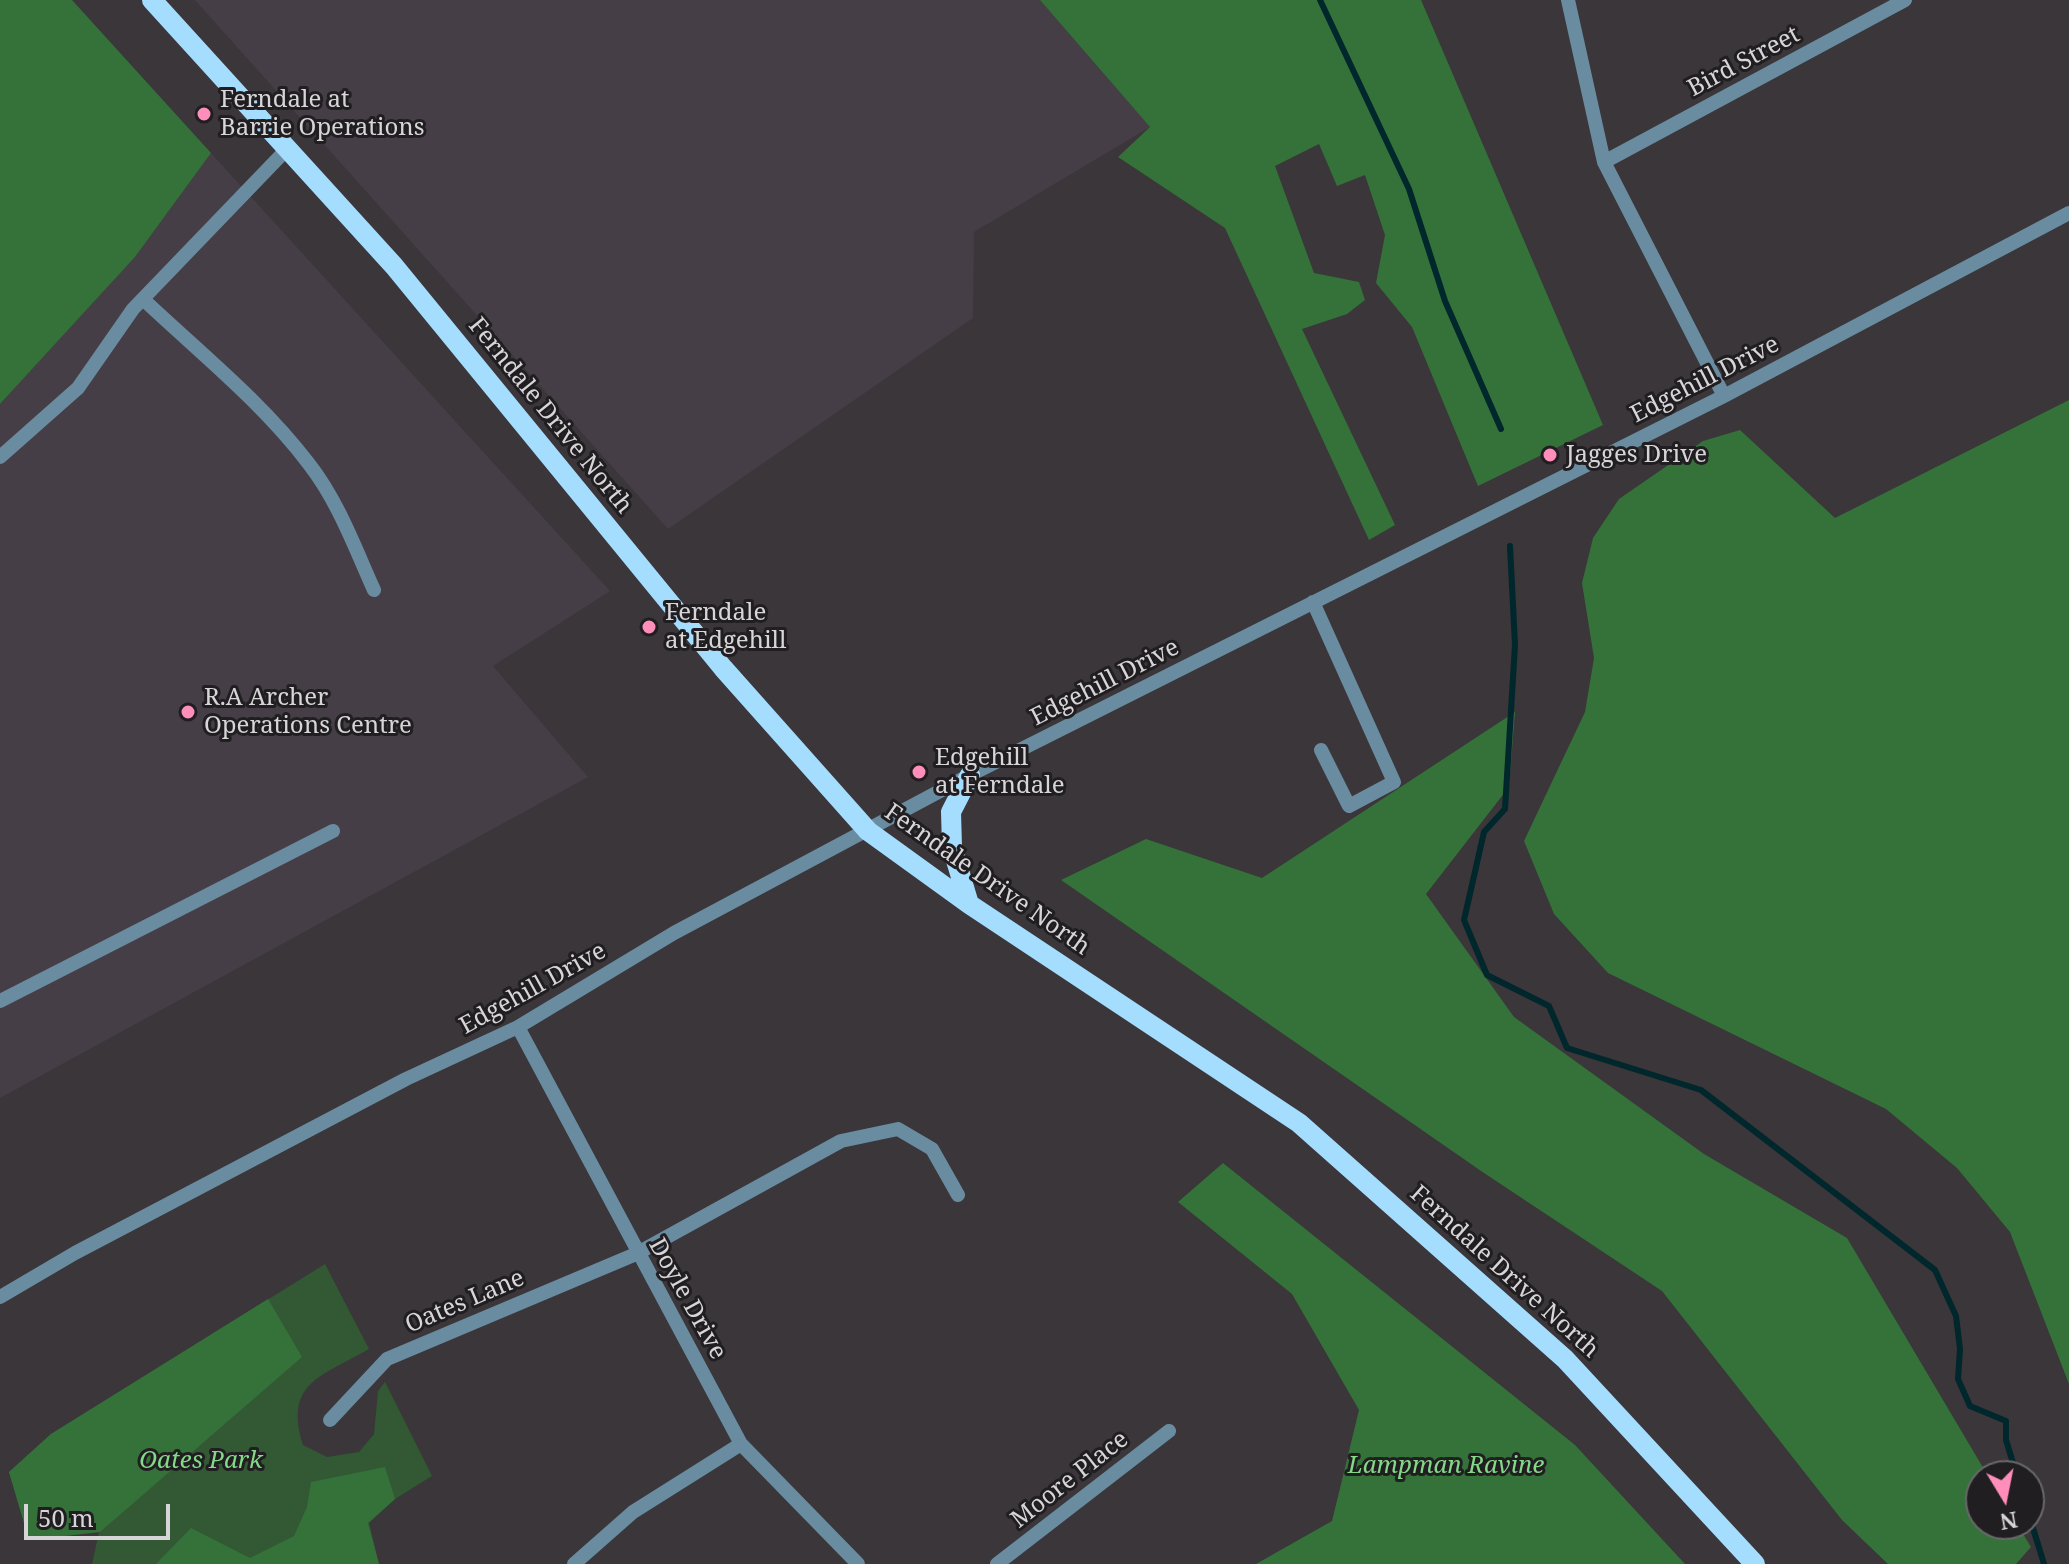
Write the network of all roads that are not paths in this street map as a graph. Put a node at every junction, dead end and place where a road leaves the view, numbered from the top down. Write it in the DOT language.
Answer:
graph roads {
  1 [pos="152,0"];
  2 [pos="1568,0"];
  3 [pos="1905,0"];
  4 [pos="287,149"];
  5 [pos="1604,162"];
  6 [pos="2069,213"];
  7 [pos="143,299"];
  8 [pos="1724,396"];
  9 [pos="0,457"];
  10 [pos="374,590"];
  11 [pos="1313,602"];
  12 [pos="1321,750"];
  13 [pos="970,775"];
  14 [pos="333,831"];
  15 [pos="868,831"];
  16 [pos="969,904"];
  17 [pos="0,1001"];
  18 [pos="518,1027"];
  19 [pos="958,1195"];
  20 [pos="636,1254"];
  21 [pos="0,1297"];
  22 [pos="330,1420"];
  23 [pos="1169,1431"];
  24 [pos="741,1444"];
  25 [pos="574,1564"];
  26 [pos="858,1564"];
  27 [pos="997,1564"];
  28 [pos="1755,1564"];
  1 -- 4 [label="main road, Ferndale Drive North"];
  2 -- 5 [label="street"];
  3 -- 5 [label="street, Bird Street"];
  4 -- 7 [label="street"];
  4 -- 15 [label="main road, Ferndale Drive North"];
  5 -- 8 [label="street"];
  6 -- 8 [label="street, Edgehill Drive"];
  7 -- 9 [label="street"];
  7 -- 10 [label="street"];
  8 -- 11 [label="street, Edgehill Drive"];
  11 -- 12 [label="street"];
  11 -- 13 [label="street, Edgehill Drive"];
  13 -- 15 [label="street, Edgehill Drive"];
  13 -- 16 [label="main road"];
  14 -- 17 [label="street"];
  15 -- 16 [label="main road, Ferndale Drive North"];
  15 -- 18 [label="street, Edgehill Drive"];
  16 -- 28 [label="main road, Ferndale Drive North"];
  18 -- 20 [label="street, Doyle Drive"];
  18 -- 21 [label="street, Edgehill Drive"];
  19 -- 20 [label="street, Oates Lane"];
  20 -- 22 [label="street, Oates Lane"];
  20 -- 24 [label="street, Doyle Drive"];
  23 -- 27 [label="street, Moore Place"];
  24 -- 25 [label="street"];
  24 -- 26 [label="street, Doyle Drive"];
}
